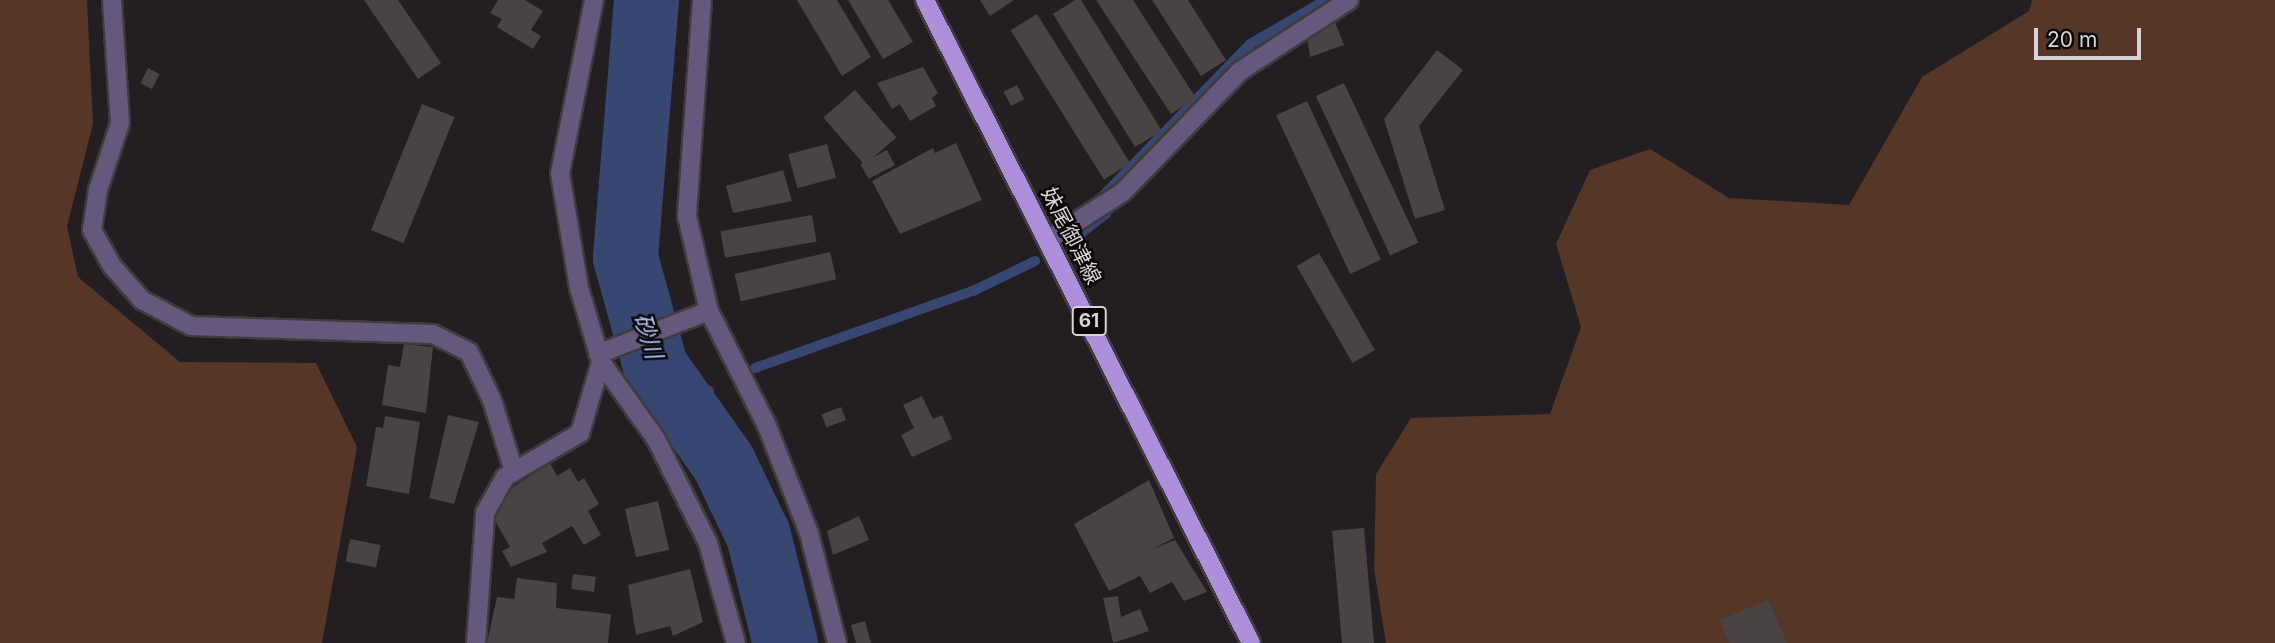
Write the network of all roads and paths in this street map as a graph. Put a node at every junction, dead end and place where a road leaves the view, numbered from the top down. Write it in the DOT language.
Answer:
graph roads {
  1 [pos="112,0"];
  2 [pos="594,0"];
  3 [pos="702,0"];
  4 [pos="925,0"];
  5 [pos="1349,0"];
  6 [pos="1048,240"];
  7 [pos="709,311"];
  8 [pos="600,358"];
  9 [pos="514,472"];
  10 [pos="476,643"];
  11 [pos="736,643"];
  12 [pos="837,643"];
  13 [pos="1251,643"];
  1 -- 9 [label="street"];
  2 -- 8 [label="street"];
  3 -- 7 [label="street"];
  4 -- 6 [label="main road, 妹尾御津線 / 61"];
  5 -- 6 [label="street"];
  6 -- 13 [label="main road, 妹尾御津線 / 61"];
  7 -- 8 [label="street"];
  7 -- 12 [label="street"];
  8 -- 9 [label="street"];
  8 -- 11 [label="street"];
  9 -- 10 [label="street"];
}
